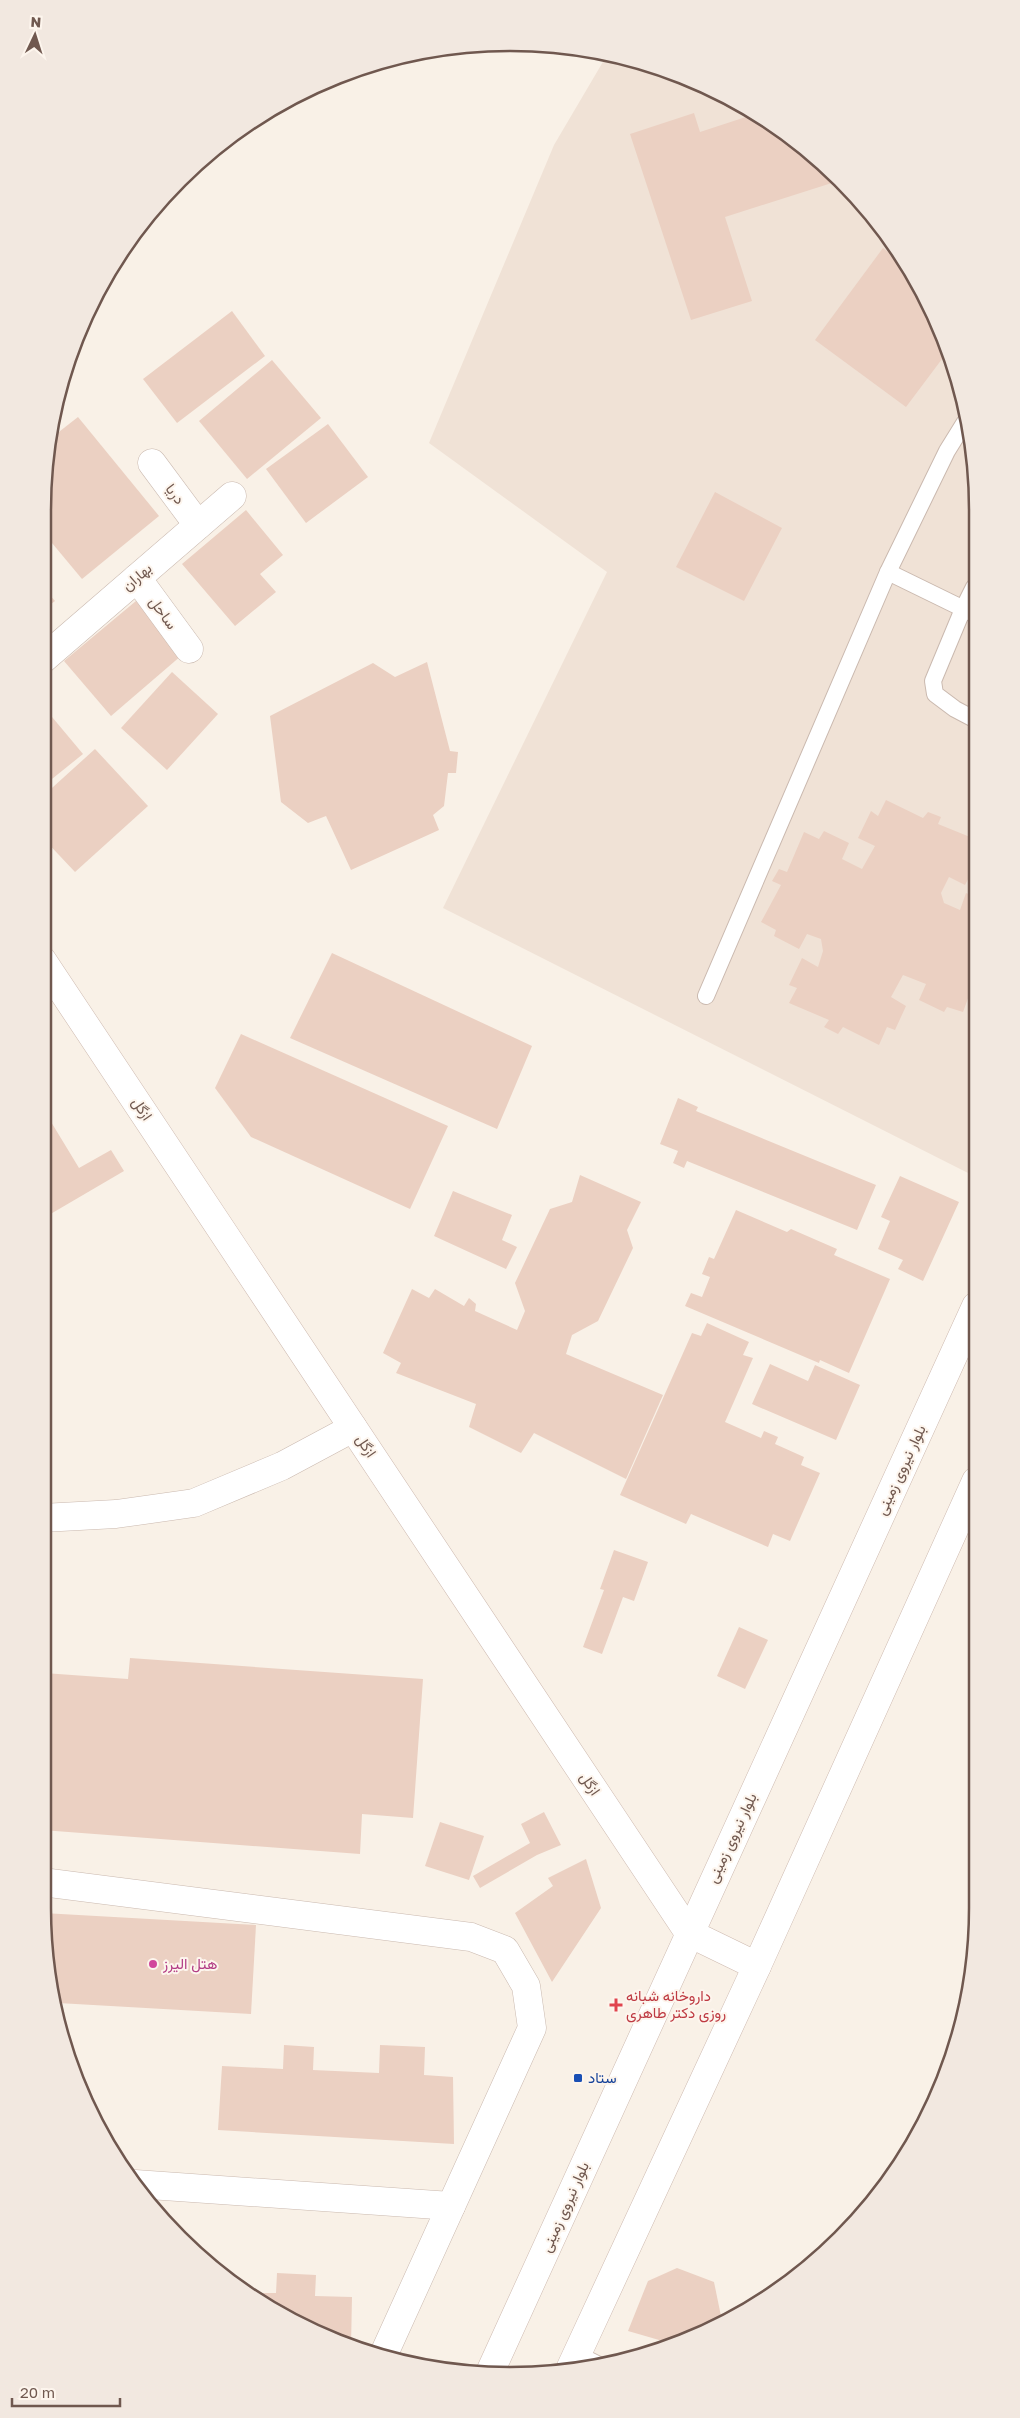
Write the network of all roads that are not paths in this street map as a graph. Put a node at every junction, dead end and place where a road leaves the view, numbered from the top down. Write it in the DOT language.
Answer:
graph roads {
  1 [pos="961,428"];
  2 [pos="152,463"];
  3 [pos="232,496"];
  4 [pos="198,525"];
  5 [pos="888,572"];
  6 [pos="137,578"];
  7 [pos="968,611"];
  8 [pos="190,649"];
  9 [pos="51,652"];
  10 [pos="969,716"];
  11 [pos="51,974"];
  12 [pos="706,996"];
  13 [pos="969,1321"];
  14 [pos="354,1428"];
  15 [pos="969,1497"];
  16 [pos="51,1518"];
  17 [pos="51,1883"];
  18 [pos="689,1933"];
  19 [pos="757,1966"];
  20 [pos="144,2185"];
  21 [pos="452,2206"];
  22 [pos="386,2349"];
  23 [pos="584,2361"];
  24 [pos="493,2366"];
  1 -- 5 [label="lane"];
  2 -- 4 [label="main road, دریا"];
  3 -- 4 [label="main road, بهاران"];
  4 -- 6 [label="main road, بهاران"];
  5 -- 7 [label="lane"];
  5 -- 12 [label="lane"];
  6 -- 8 [label="main road, ساحل"];
  6 -- 9 [label="main road, بهاران"];
  7 -- 10 [label="lane"];
  11 -- 14 [label="main road, ازگل"];
  13 -- 18 [label="main road, بلوار نیروی زمینی"];
  14 -- 16 [label="main road"];
  14 -- 18 [label="main road, ازگل"];
  15 -- 19 [label="main road"];
  17 -- 21 [label="main road"];
  18 -- 19 [label="main road"];
  18 -- 24 [label="main road, بلوار نیروی زمینی"];
  19 -- 23 [label="main road"];
  20 -- 21 [label="main road"];
  21 -- 22 [label="main road"];
}
